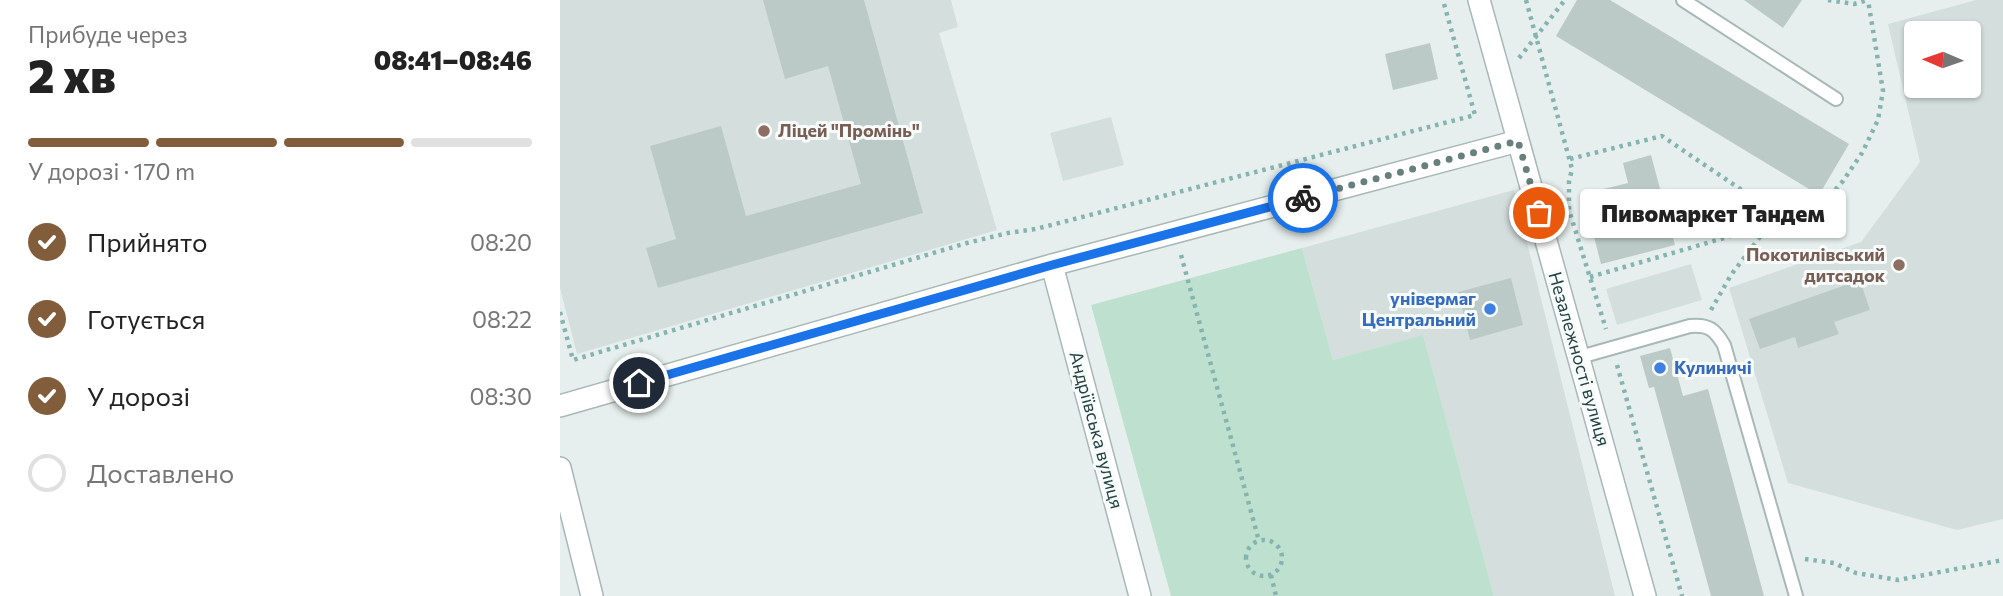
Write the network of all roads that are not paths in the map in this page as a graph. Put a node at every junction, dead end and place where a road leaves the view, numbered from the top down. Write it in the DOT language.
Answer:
graph roads {
  1 [pos="1479,0"];
  2 [pos="1683,0"];
  3 [pos="1836,99"];
  4 [pos="1518,141"];
  5 [pos="1052,265"];
  6 [pos="1580,357"];
  7 [pos="560,406"];
  8 [pos="560,468"];
  9 [pos="592,596"];
  10 [pos="1140,596"];
  11 [pos="1645,596"];
  12 [pos="1796,596"];
  1 -- 4 [label="street, Незалежності вулиця"];
  2 -- 3 [label="lane"];
  4 -- 5 [label="street"];
  4 -- 6 [label="street, Незалежності вулиця"];
  5 -- 7 [label="street"];
  5 -- 10 [label="street, Андріївська вулиця"];
  6 -- 11 [label="street, Незалежності вулиця"];
  6 -- 12 [label="lane"];
  8 -- 9 [label="street"];
}
